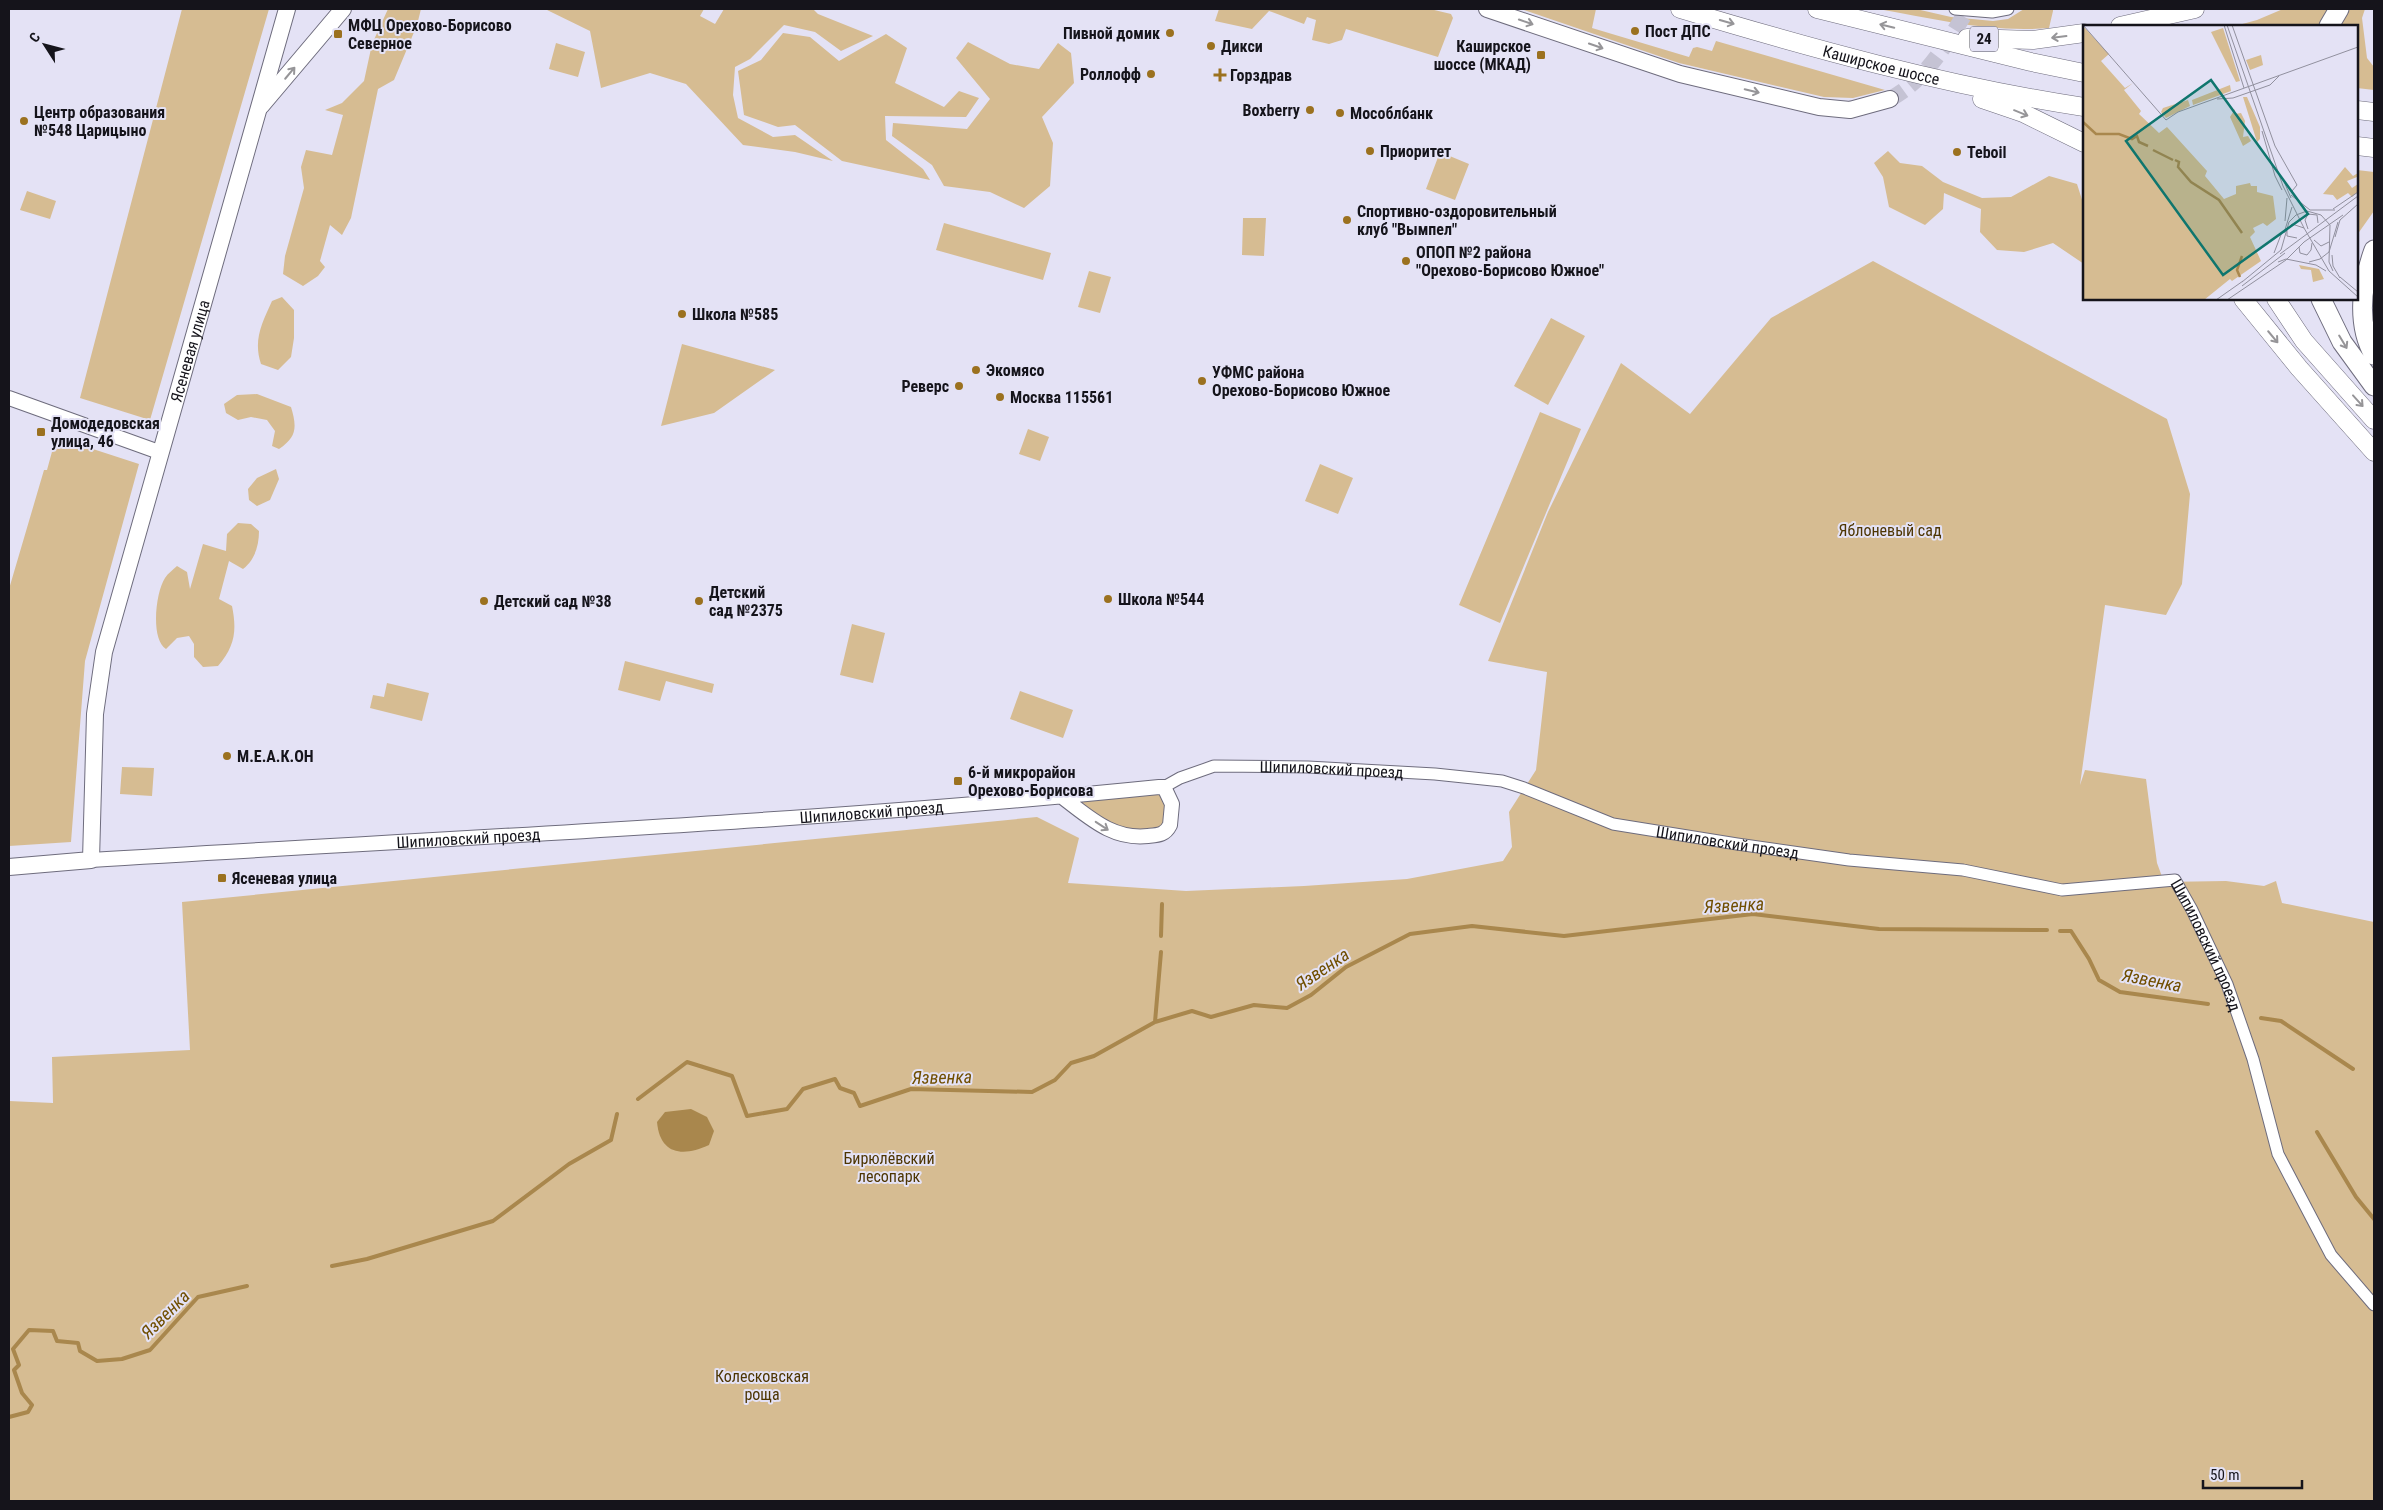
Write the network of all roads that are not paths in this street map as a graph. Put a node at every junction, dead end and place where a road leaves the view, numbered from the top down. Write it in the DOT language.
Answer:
graph roads {
  1 [pos="287,9"];
  2 [pos="343,9"];
  3 [pos="1488,9"];
  4 [pos="1680,9"];
  5 [pos="1816,9"];
  6 [pos="1955,9"];
  7 [pos="2008,9"];
  8 [pos="2195,9"];
  9 [pos="2338,9"];
  10 [pos="2124,25"];
  11 [pos="2330,25"];
  12 [pos="2083,33"];
  13 [pos="1934,37"];
  14 [pos="2083,73"];
  15 [pos="1927,76"];
  16 [pos="1890,99"];
  17 [pos="2083,107"];
  18 [pos="258,110"];
  19 [pos="2358,110"];
  20 [pos="2374,112"];
  21 [pos="2083,143"];
  22 [pos="2358,146"];
  23 [pos="2374,148"];
  24 [pos="2374,250"];
  25 [pos="2244,300"];
  26 [pos="2277,300"];
  27 [pos="2321,300"];
  28 [pos="2374,356"];
  29 [pos="2374,386"];
  30 [pos="9,398"];
  31 [pos="2374,420"];
  32 [pos="159,452"];
  33 [pos="2374,452"];
  34 [pos="1164,787"];
  35 [pos="1062,797"];
  36 [pos="91,860"];
  37 [pos="9,867"];
  38 [pos="2374,1304"];
  1 -- 18 [label="main road, Ясеневая улица"];
  18 -- 2 [label="main road, Ясеневая улица, one-way"];
  3 -- 16 [label="main road, one-way"];
  4 -- 15 [label="main road, Каширское шоссе, one-way"];
  13 -- 5 [label="main road, one-way"];
  6 -- 7 [label="street"];
  8 -- 10 [label="main road"];
  9 -- 11 [label="highway"];
  12 -- 13 [label="main road, 24, one-way"];
  13 -- 14 [label="main road"];
  15 -- 17 [label="main road, Каширское шоссе"];
  15 -- 21 [label="main road, one-way"];
  18 -- 32 [label="main road, Ясеневая улица"];
  19 -- 20 [label="main road"];
  22 -- 23 [label="main road"];
  24 -- 28 [label="highway"];
  25 -- 33 [label="main road, one-way"];
  26 -- 31 [label="main road, one-way"];
  27 -- 29 [label="highway, one-way"];
  30 -- 32 [label="street"];
  32 -- 36 [label="main road, Ясеневая улица"];
  34 -- 35 [label="street, Шипиловский проезд"];
  35 -- 34 [label="street, one-way"];
  34 -- 38 [label="street, Шипиловский проезд"];
  35 -- 36 [label="street, Шипиловский проезд"];
  36 -- 37 [label="main road, Шипиловский проезд"];
}
